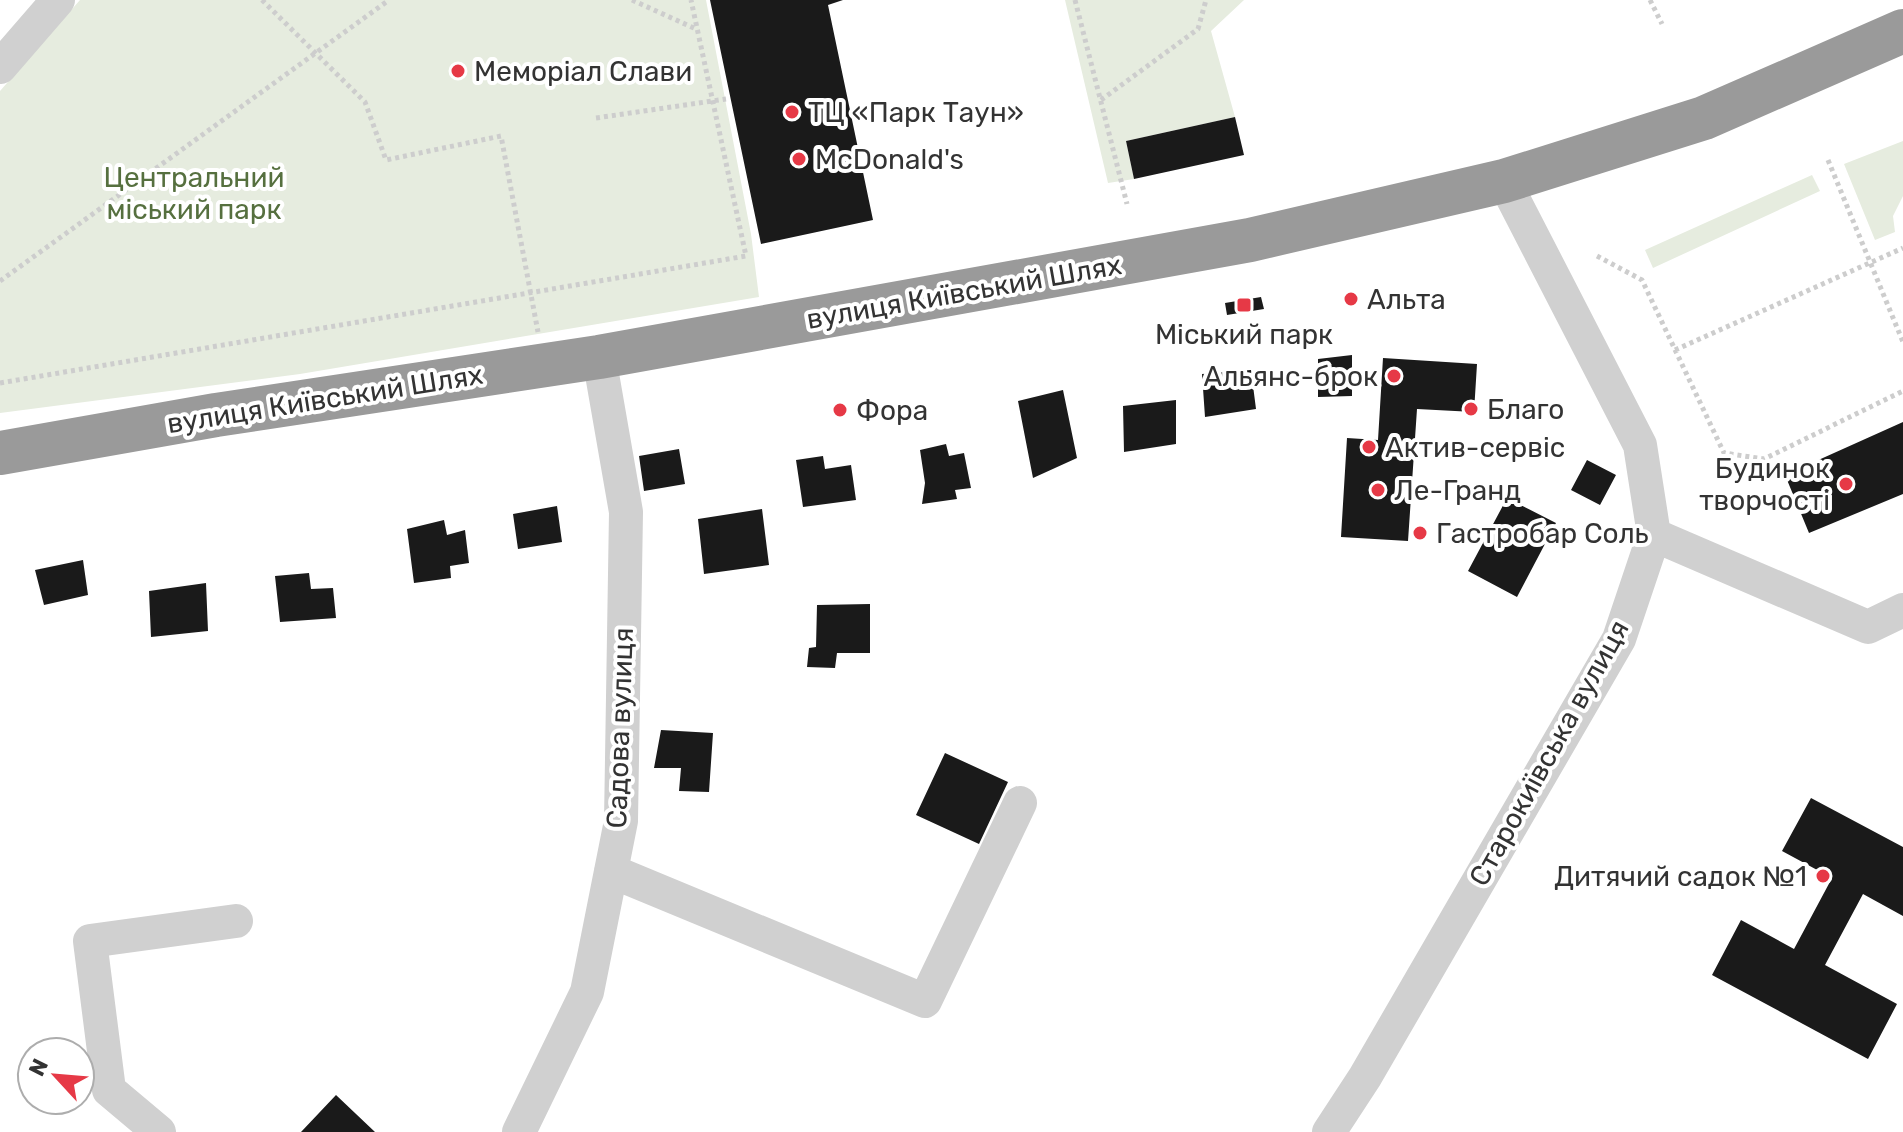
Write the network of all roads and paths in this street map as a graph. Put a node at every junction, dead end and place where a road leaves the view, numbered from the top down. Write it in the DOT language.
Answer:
graph roads {
  1 [pos="58,0"];
  2 [pos="262,0"];
  3 [pos="389,0"];
  4 [pos="632,0"];
  5 [pos="691,0"];
  6 [pos="1075,0"];
  7 [pos="1206,0"];
  8 [pos="1650,0"];
  9 [pos="1662,24"];
  10 [pos="697,29"];
  11 [pos="1903,31"];
  12 [pos="315,50"];
  13 [pos="0,67"];
  14 [pos="726,99"];
  15 [pos="1101,100"];
  16 [pos="712,101"];
  17 [pos="596,118"];
  18 [pos="1828,160"];
  19 [pos="1504,181"];
  20 [pos="1127,204"];
  21 [pos="1903,248"];
  22 [pos="1597,256"];
  23 [pos="1871,262"];
  24 [pos="0,281"];
  25 [pos="531,292"];
  26 [pos="1903,342"];
  27 [pos="1675,350"];
  28 [pos="599,357"];
  29 [pos="544,365"];
  30 [pos="0,383"];
  31 [pos="1903,391"];
  32 [pos="0,453"];
  33 [pos="1654,535"];
  34 [pos="1903,610"];
  35 [pos="1020,803"];
  36 [pos="611,871"];
  37 [pos="236,921"];
  38 [pos="159,1132"];
  39 [pos="519,1132"];
  40 [pos="1329,1132"];
  1 -- 13 [label="street"];
  2 -- 12 [label="path"];
  3 -- 12 [label="path"];
  4 -- 10 [label="path"];
  5 -- 10 [label="path"];
  6 -- 15 [label="path"];
  7 -- 15 [label="path"];
  8 -- 9 [label="path"];
  10 -- 16 [label="path"];
  11 -- 19 [label="highway, вулиця Київський Шлях"];
  12 -- 24 [label="path"];
  12 -- 25 [label="path"];
  14 -- 16 [label="path"];
  15 -- 20 [label="path"];
  16 -- 17 [label="path"];
  16 -- 25 [label="path"];
  18 -- 23 [label="path"];
  19 -- 28 [label="highway, вулиця Київський Шлях"];
  19 -- 33 [label="street, Старокиївська вулиця"];
  21 -- 23 [label="path"];
  22 -- 27 [label="path"];
  23 -- 26 [label="path"];
  23 -- 27 [label="path"];
  25 -- 29 [label="path"];
  25 -- 30 [label="path"];
  27 -- 31 [label="path"];
  28 -- 29 [label="highway, вулиця Київський Шлях"];
  28 -- 36 [label="street, Садова вулиця"];
  29 -- 32 [label="highway, вулиця Київський Шлях"];
  33 -- 34 [label="street"];
  33 -- 40 [label="street, Старокиївська вулиця"];
  35 -- 36 [label="street"];
  36 -- 39 [label="street, Садова вулиця"];
  37 -- 38 [label="street"];
}
